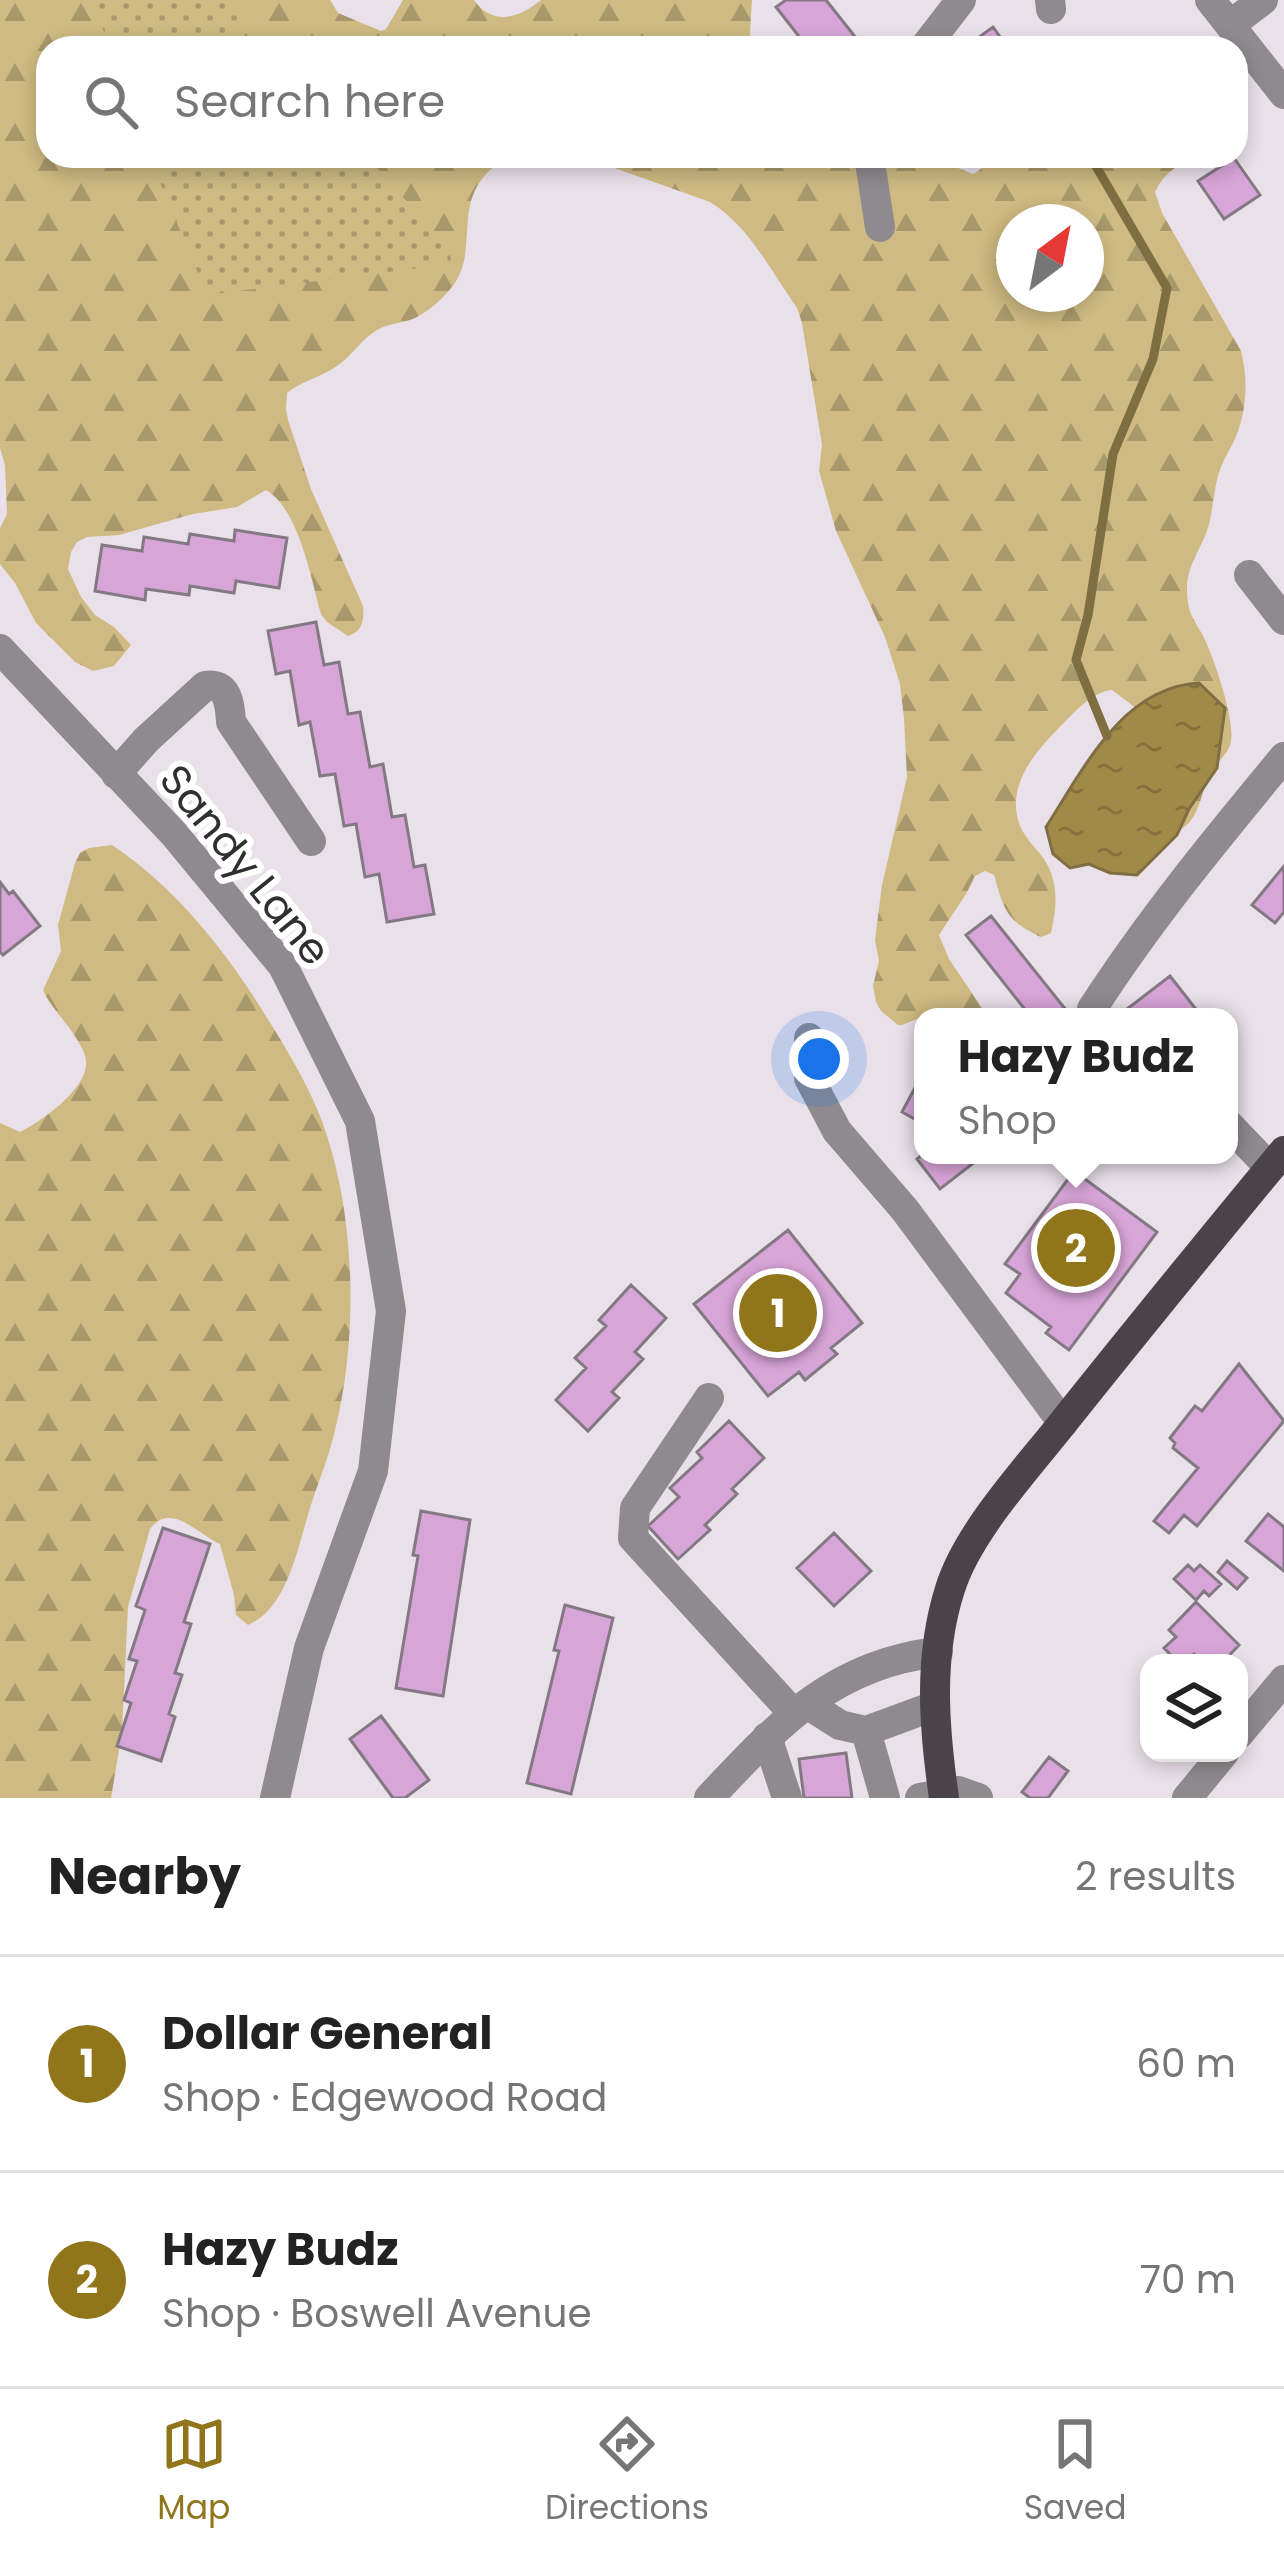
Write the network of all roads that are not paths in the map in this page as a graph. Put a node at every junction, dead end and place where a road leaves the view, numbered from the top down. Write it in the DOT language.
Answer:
graph roads {
  1 [pos="961,0"];
  2 [pos="1210,0"];
  3 [pos="1263,0"];
  4 [pos="1230,25"];
  5 [pos="933,36"];
  6 [pos="1239,36"];
  7 [pos="1248,48"];
  8 [pos="1284,94"];
  9 [pos="870,168"];
  10 [pos="880,227"];
  11 [pos="1249,574"];
  12 [pos="1284,620"];
  13 [pos="0,649"];
  14 [pos="1284,757"];
  15 [pos="116,774"];
  16 [pos="311,841"];
  17 [pos="1094,1008"];
  18 [pos="809,1038"];
  19 [pos="1238,1131"];
  20 [pos="1277,1159"];
  21 [pos="709,1398"];
  22 [pos="1063,1423"];
  23 [pos="938,1652"];
  24 [pos="1284,1680"];
  25 [pos="934,1706"];
  26 [pos="800,1709"];
  27 [pos="1248,1724"];
  28 [pos="866,1731"];
  29 [pos="766,1738"];
  30 [pos="1217,1762"];
  31 [pos="936,1796"];
  32 [pos="275,1798"];
  33 [pos="709,1798"];
  34 [pos="787,1798"];
  35 [pos="885,1798"];
  36 [pos="978,1798"];
  37 [pos="1187,1798"];
  1 -- 5 [label="street"];
  2 -- 4 [label="street"];
  3 -- 4 [label="street"];
  4 -- 6 [label="street"];
  7 -- 8 [label="street"];
  9 -- 10 [label="street"];
  11 -- 12 [label="street"];
  13 -- 15 [label="street, Sandy Lane"];
  14 -- 17 [label="street"];
  15 -- 16 [label="street"];
  15 -- 32 [label="street, Sandy Lane"];
  18 -- 22 [label="street"];
  19 -- 20 [label="street"];
  20 -- 22 [label="main road"];
  21 -- 26 [label="street"];
  22 -- 23 [label="main road"];
  23 -- 25 [label="main road"];
  23 -- 26 [label="street"];
  24 -- 27 [label="street"];
  25 -- 28 [label="street"];
  25 -- 31 [label="main road"];
  26 -- 28 [label="street"];
  26 -- 29 [label="street"];
  28 -- 35 [label="street"];
  29 -- 33 [label="street"];
  29 -- 34 [label="street"];
  30 -- 37 [label="street"];
  31 -- 36 [label="street"];
}
